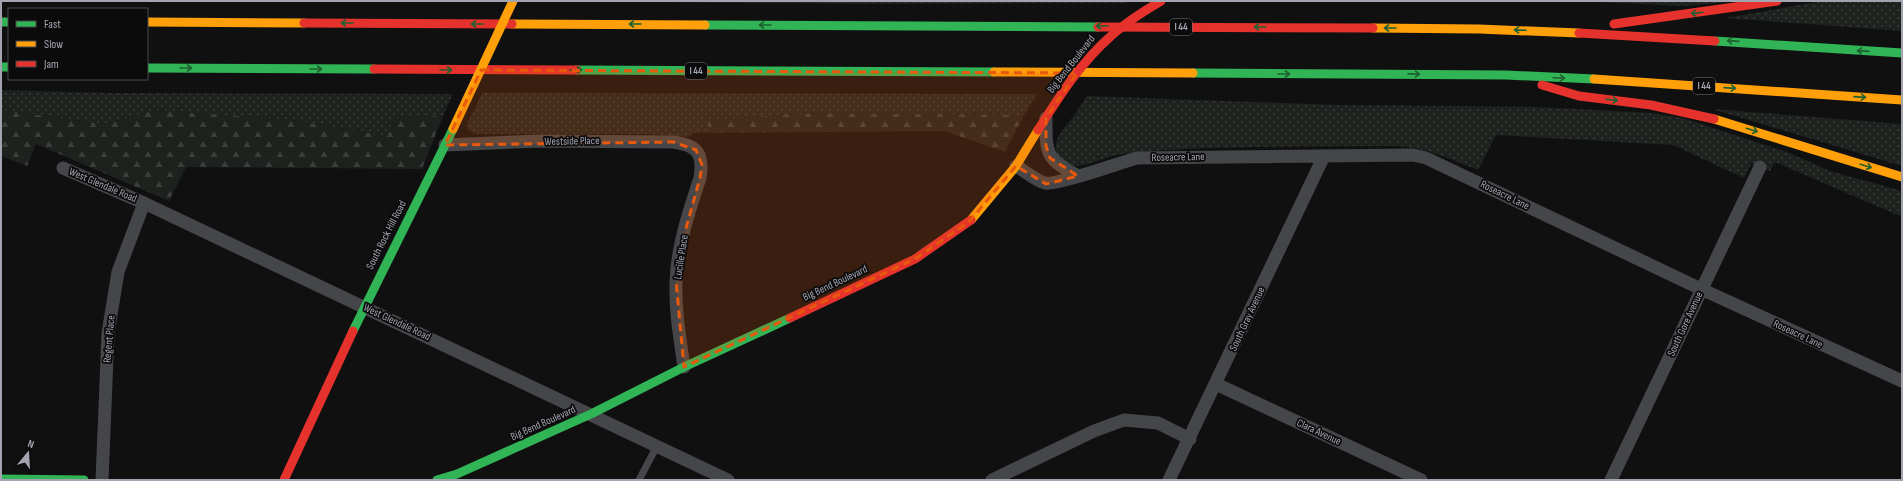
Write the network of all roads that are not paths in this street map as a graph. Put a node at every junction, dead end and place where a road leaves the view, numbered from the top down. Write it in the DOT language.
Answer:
graph roads {
  1 [pos="513,1"];
  2 [pos="1161,1"];
  3 [pos="1777,1"];
  4 [pos="148,22"];
  5 [pos="1559,31"];
  6 [pos="1902,53"];
  7 [pos="148,68"];
  8 [pos="1506,75"];
  9 [pos="1902,100"];
  10 [pos="1046,118"];
  11 [pos="445,145"];
  12 [pos="696,150"];
  13 [pos="1324,156"];
  14 [pos="1016,166"];
  15 [pos="1760,167"];
  16 [pos="63,168"];
  17 [pos="1078,176"];
  18 [pos="1902,177"];
  19 [pos="144,203"];
  20 [pos="1702,290"];
  21 [pos="364,306"];
  22 [pos="684,367"];
  23 [pos="1902,381"];
  24 [pos="1216,384"];
  25 [pos="591,414"];
  26 [pos="1190,439"];
  27 [pos="657,446"];
  28 [pos="1,479"];
  29 [pos="84,480"];
  30 [pos="102,480"];
  31 [pos="284,480"];
  32 [pos="437,480"];
  33 [pos="639,480"];
  34 [pos="728,480"];
  35 [pos="992,480"];
  36 [pos="1169,480"];
  37 [pos="1422,480"];
  38 [pos="1611,480"];
  1 -- 11 [label="main road, South Rock Hill Road, bridge"];
  2 -- 10 [label="main road, Big Bend Boulevard, bridge"];
  3 -- 5 [label="main road, one-way"];
  5 -- 4 [label="main road, I 44, one-way"];
  6 -- 5 [label="main road, I 44, one-way"];
  7 -- 8 [label="main road, I 44, one-way"];
  8 -- 9 [label="main road, I 44, one-way"];
  8 -- 18 [label="main road, one-way"];
  10 -- 14 [label="main road, Big Bend Boulevard, bridge"];
  10 -- 17 [label="street"];
  11 -- 12 [label="street, Westside Place"];
  11 -- 21 [label="main road, South Rock Hill Road"];
  12 -- 22 [label="street, Lucille Place"];
  13 -- 17 [label="street, Roseacre Lane"];
  13 -- 20 [label="street, Roseacre Lane"];
  13 -- 24 [label="street, South Gray Avenue"];
  14 -- 17 [label="street, Roseacre Lane"];
  14 -- 22 [label="main road, Big Bend Boulevard"];
  15 -- 20 [label="street, South Gore Avenue"];
  16 -- 19 [label="street, West Glendale Road"];
  19 -- 21 [label="street, West Glendale Road"];
  19 -- 30 [label="street, Regent Place"];
  20 -- 23 [label="street, Roseacre Lane"];
  20 -- 38 [label="street, South Gore Avenue"];
  21 -- 25 [label="street, West Glendale Road"];
  21 -- 31 [label="main road, South Rock Hill Road"];
  22 -- 25 [label="main road, Big Bend Boulevard"];
  24 -- 26 [label="street, South Gray Avenue"];
  24 -- 37 [label="street, Clara Avenue"];
  25 -- 27 [label="street, West Glendale Road"];
  25 -- 32 [label="main road, Big Bend Boulevard"];
  26 -- 35 [label="street"];
  26 -- 36 [label="street, South Gray Avenue"];
  27 -- 33 [label="lane"];
  27 -- 34 [label="street, West Glendale Road"];
  28 -- 29 [label="main road"];
}
